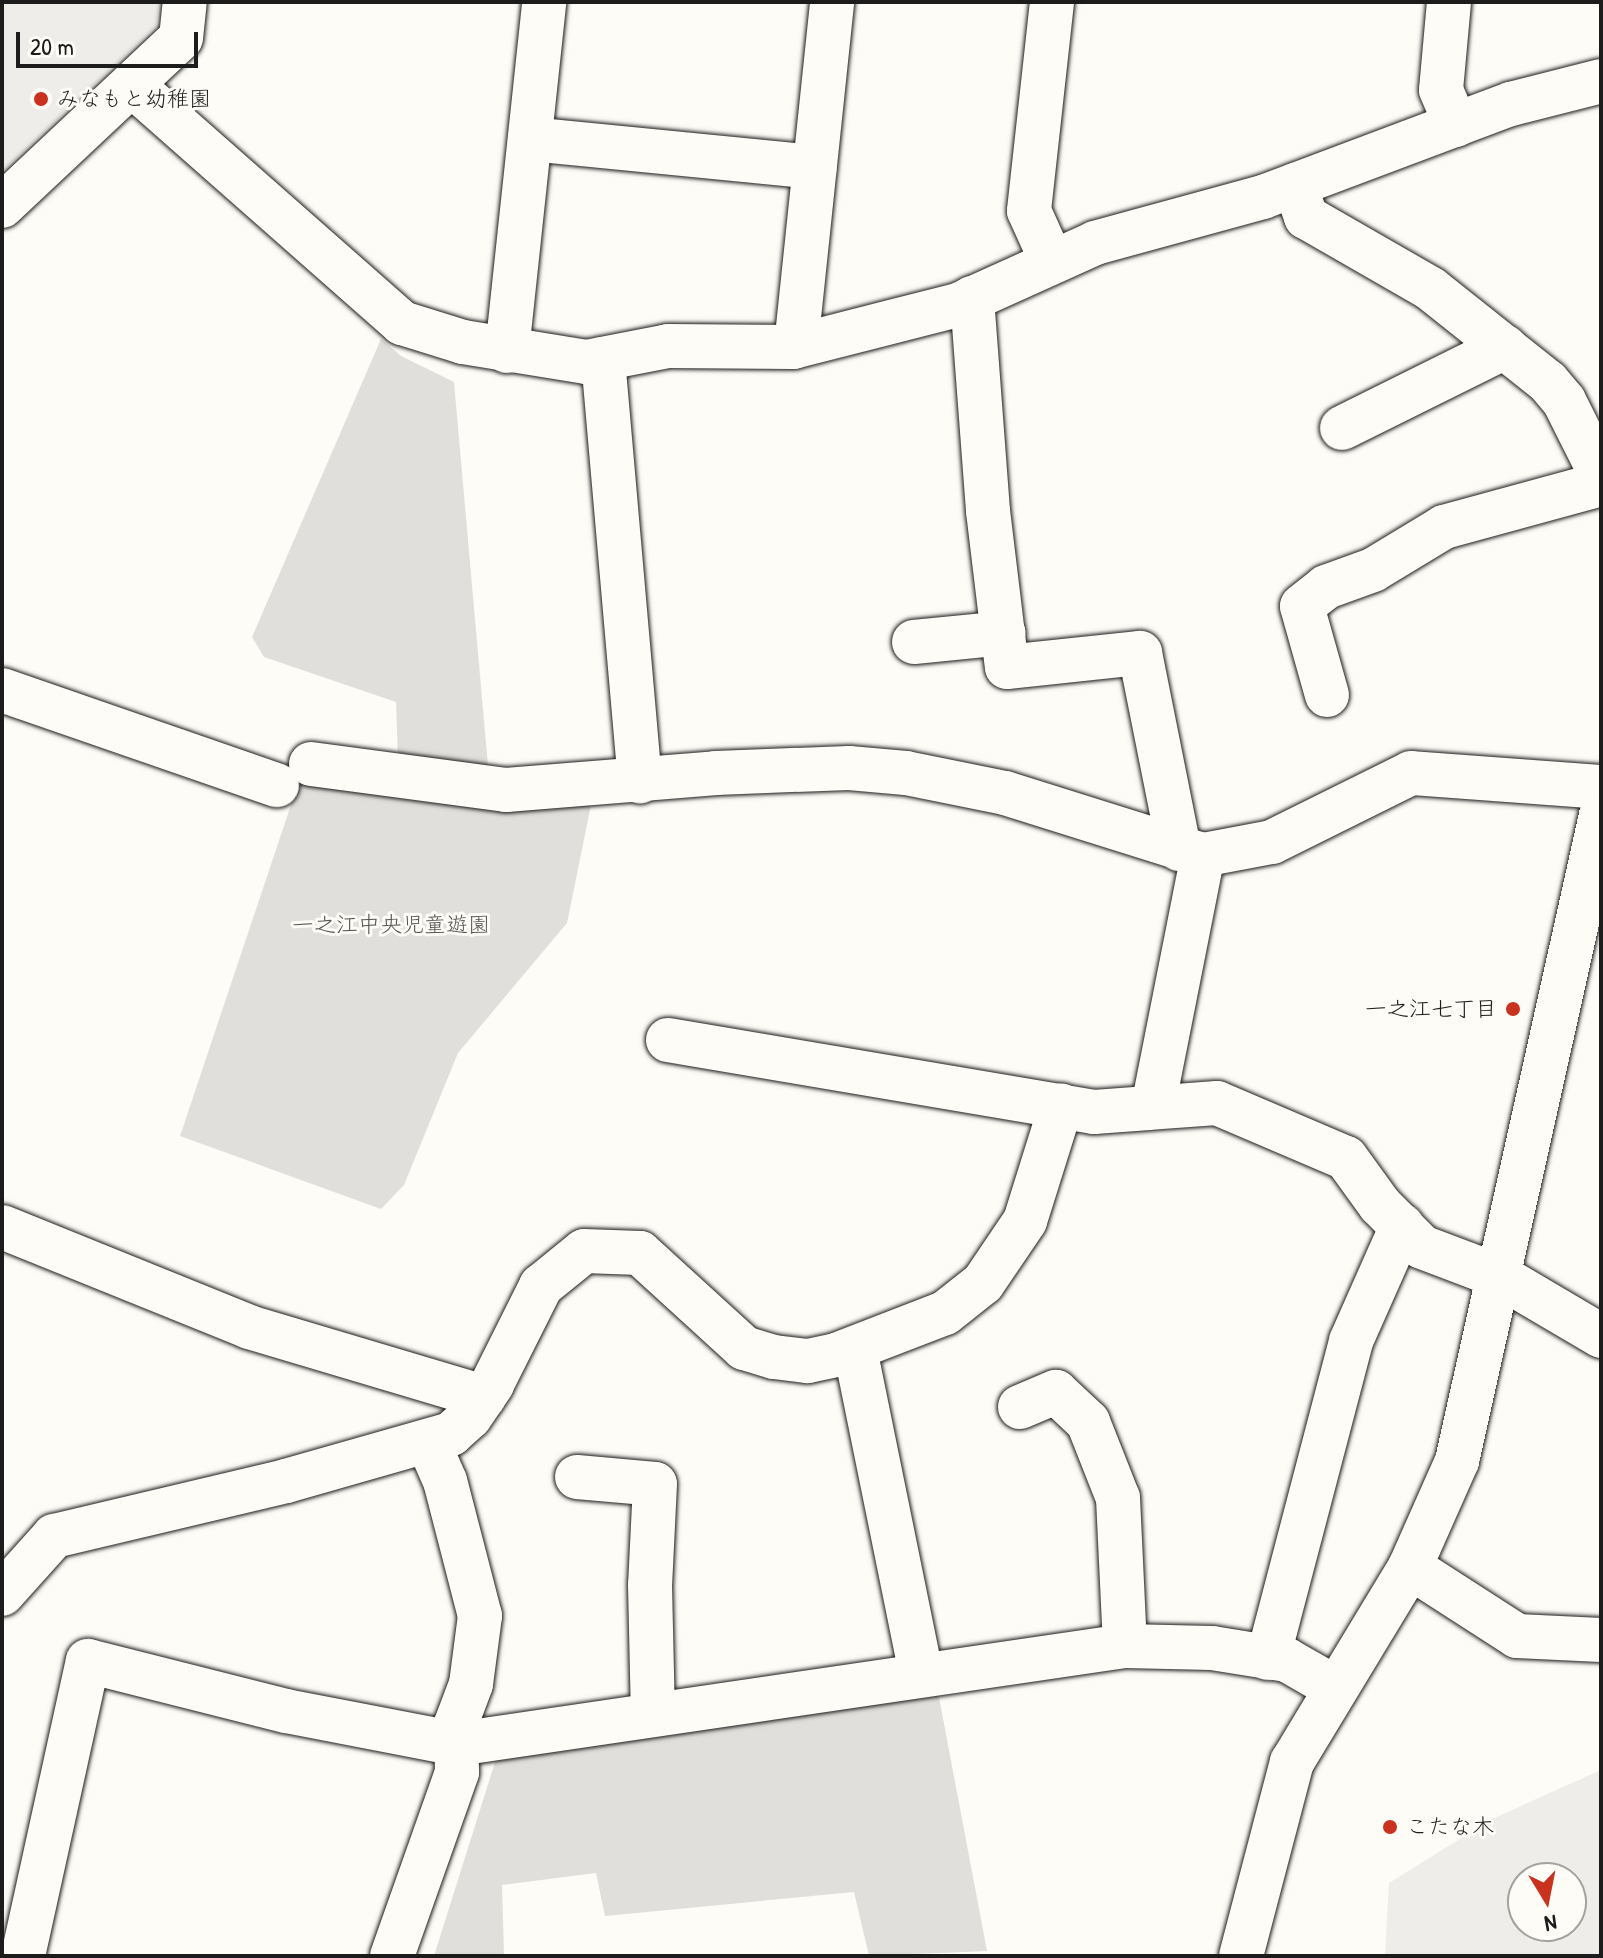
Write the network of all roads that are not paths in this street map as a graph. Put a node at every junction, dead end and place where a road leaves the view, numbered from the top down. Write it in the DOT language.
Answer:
graph roads {
  1 [pos="185,2"];
  2 [pos="544,2"];
  3 [pos="832,2"];
  4 [pos="1052,2"];
  5 [pos="1449,2"];
  6 [pos="1601,81"];
  7 [pos="132,85"];
  8 [pos="1456,125"];
  9 [pos="530,139"];
  10 [pos="815,167"];
  11 [pos="1295,185"];
  12 [pos="2,206"];
  13 [pos="1052,262"];
  14 [pos="972,298"];
  15 [pos="796,346"];
  16 [pos="1505,347"];
  17 [pos="507,351"];
  18 [pos="603,359"];
  19 [pos="1342,428"];
  20 [pos="1601,475"];
  21 [pos="1601,484"];
  22 [pos="1004,633"];
  23 [pos="914,642"];
  24 [pos="2,690"];
  25 [pos="1327,695"];
  26 [pos="640,781"];
  27 [pos="1601,787"];
  28 [pos="1601,815"];
  29 [pos="1191,852"];
  30 [pos="668,1040"];
  31 [pos="1061,1106"];
  32 [pos="1153,1107"];
  33 [pos="1402,1226"];
  34 [pos="2,1227"];
  35 [pos="1501,1277"];
  36 [pos="1601,1336"];
  37 [pos="855,1349"];
  38 [pos="484,1397"];
  39 [pos="1020,1407"];
  40 [pos="428,1442"];
  41 [pos="577,1477"];
  42 [pos="1410,1567"];
  43 [pos="2,1594"];
  44 [pos="1601,1640"];
  45 [pos="1125,1646"];
  46 [pos="1268,1658"];
  47 [pos="921,1674"];
  48 [pos="1334,1687"];
  49 [pos="653,1713"];
  50 [pos="457,1744"];
  51 [pos="23,1956"];
  52 [pos="392,1956"];
  53 [pos="1241,1956"];
  1 -- 7 [label="street"];
  2 -- 9 [label="street"];
  3 -- 10 [label="street"];
  4 -- 13 [label="street"];
  5 -- 8 [label="street"];
  6 -- 8 [label="street"];
  7 -- 12 [label="street"];
  7 -- 17 [label="street"];
  8 -- 11 [label="street"];
  9 -- 10 [label="street"];
  9 -- 17 [label="street"];
  10 -- 15 [label="street"];
  11 -- 13 [label="street"];
  11 -- 16 [label="street"];
  13 -- 14 [label="street"];
  14 -- 15 [label="street"];
  14 -- 22 [label="street"];
  15 -- 18 [label="street"];
  16 -- 19 [label="street"];
  16 -- 20 [label="street"];
  17 -- 18 [label="street"];
  18 -- 26 [label="street"];
  21 -- 25 [label="street"];
  22 -- 23 [label="street"];
  22 -- 29 [label="street"];
  24 -- 26 [label="street"];
  26 -- 29 [label="street"];
  27 -- 29 [label="street"];
  28 -- 35 [label="street"];
  29 -- 32 [label="street"];
  30 -- 31 [label="street"];
  31 -- 32 [label="street"];
  31 -- 37 [label="street"];
  32 -- 33 [label="street"];
  33 -- 35 [label="street"];
  33 -- 46 [label="street"];
  34 -- 38 [label="street"];
  35 -- 36 [label="street"];
  35 -- 42 [label="street"];
  37 -- 38 [label="street"];
  37 -- 47 [label="street"];
  38 -- 40 [label="street"];
  39 -- 45 [label="street"];
  40 -- 43 [label="street"];
  40 -- 50 [label="street"];
  41 -- 49 [label="street"];
  42 -- 44 [label="street"];
  42 -- 48 [label="street"];
  45 -- 46 [label="street"];
  45 -- 47 [label="street"];
  46 -- 48 [label="street"];
  47 -- 49 [label="street"];
  48 -- 53 [label="street"];
  49 -- 50 [label="street"];
  50 -- 51 [label="street"];
  50 -- 52 [label="street"];
}
